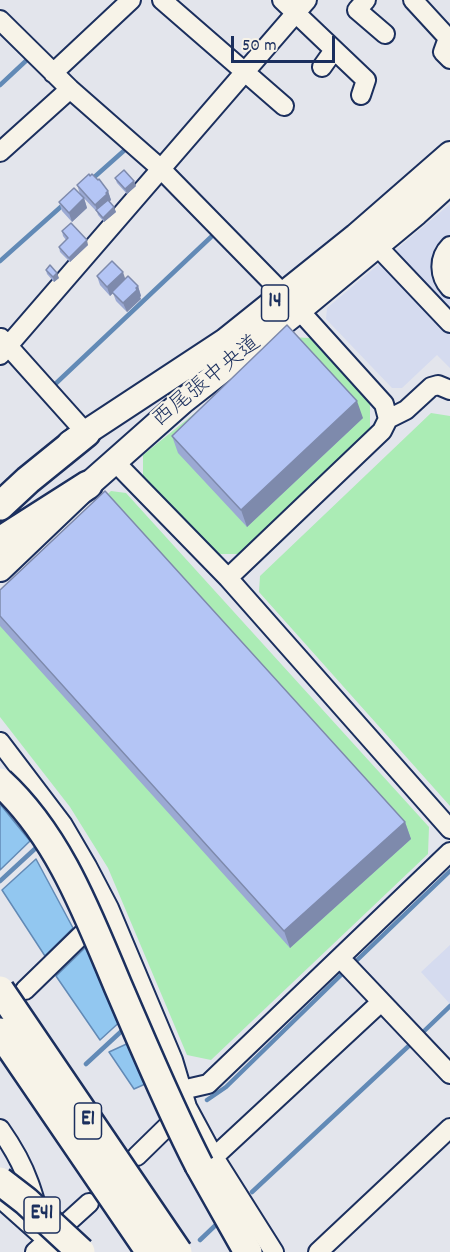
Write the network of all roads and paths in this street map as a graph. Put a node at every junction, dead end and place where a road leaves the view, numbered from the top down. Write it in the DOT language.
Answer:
graph roads {
  1 [pos="131,0"];
  2 [pos="162,0"];
  3 [pos="282,0"];
  4 [pos="366,0"];
  5 [pos="424,4"];
  6 [pos="301,7"];
  7 [pos="0,20"];
  8 [pos="385,34"];
  9 [pos="334,50"];
  10 [pos="450,59"];
  11 [pos="322,67"];
  12 [pos="244,72"];
  13 [pos="53,73"];
  14 [pos="70,89"];
  15 [pos="361,95"];
  16 [pos="284,105"];
  17 [pos="0,152"];
  18 [pos="450,154"];
  19 [pos="160,168"];
  20 [pos="450,182"];
  21 [pos="377,246"];
  22 [pos="450,246"];
  23 [pos="450,288"];
  24 [pos="450,297"];
  25 [pos="292,302"];
  26 [pos="430,302"];
  27 [pos="450,323"];
  28 [pos="3,346"];
  29 [pos="450,390"];
  30 [pos="388,419"];
  31 [pos="86,433"];
  32 [pos="114,461"];
  33 [pos="88,484"];
  34 [pos="0,487"];
  35 [pos="0,506"];
  36 [pos="0,541"];
  37 [pos="0,569"];
  38 [pos="228,578"];
  39 [pos="0,743"];
  40 [pos="0,782"];
  41 [pos="450,830"];
  42 [pos="450,852"];
  43 [pos="109,908"];
  44 [pos="340,958"];
  45 [pos="12,990"];
  46 [pos="381,1002"];
  47 [pos="0,1032"];
  48 [pos="450,1074"];
  49 [pos="185,1099"];
  50 [pos="450,1128"];
  51 [pos="0,1129"];
  52 [pos="137,1156"];
  53 [pos="214,1157"];
  54 [pos="0,1181"];
  55 [pos="0,1198"];
  56 [pos="89,1203"];
  57 [pos="47,1248"];
  58 [pos="81,1252"];
  59 [pos="150,1252"];
  60 [pos="178,1252"];
  61 [pos="248,1252"];
  62 [pos="274,1252"];
  63 [pos="318,1252"];
  1 -- 13 [label="street"];
  2 -- 12 [label="street"];
  3 -- 6 [label="street"];
  4 -- 8 [label="street"];
  5 -- 10 [label="street"];
  6 -- 9 [label="street"];
  6 -- 12 [label="street"];
  7 -- 13 [label="street"];
  9 -- 11 [label="street"];
  9 -- 15 [label="street"];
  12 -- 16 [label="street"];
  12 -- 19 [label="street"];
  13 -- 14 [label="street"];
  14 -- 17 [label="street"];
  14 -- 19 [label="street"];
  18 -- 25 [label="main road, 西尾張中央道 / 14"];
  19 -- 25 [label="street"];
  19 -- 28 [label="street"];
  20 -- 21 [label="main road, 西尾張中央道 / 14"];
  21 -- 25 [label="main road, 西尾張中央道 / 14"];
  21 -- 26 [label="street"];
  22 -- 23 [label="street"];
  24 -- 26 [label="street"];
  25 -- 30 [label="street"];
  25 -- 31 [label="main road, 西尾張中央道 / 14"];
  25 -- 32 [label="main road, 西尾張中央道 / 14"];
  26 -- 27 [label="street"];
  28 -- 31 [label="street"];
  29 -- 30 [label="street"];
  30 -- 38 [label="street"];
  31 -- 34 [label="main road, 西尾張中央道 / 14"];
  31 -- 35 [label="highway"];
  32 -- 33 [label="main road, 西尾張中央道 / 14"];
  32 -- 38 [label="street"];
  33 -- 36 [label="highway"];
  33 -- 37 [label="main road, 西尾張中央道 / 14"];
  38 -- 41 [label="street"];
  39 -- 43 [label="street"];
  40 -- 61 [label="highway, bridge"];
  42 -- 44 [label="street"];
  43 -- 45 [label="street"];
  43 -- 49 [label="street"];
  44 -- 46 [label="street"];
  44 -- 49 [label="street"];
  45 -- 60 [label="highway, E1, bridge"];
  46 -- 48 [label="street"];
  46 -- 53 [label="street"];
  47 -- 59 [label="highway, E1, bridge"];
  49 -- 52 [label="street"];
  49 -- 53 [label="street"];
  50 -- 63 [label="street"];
  51 -- 57 [label="street"];
  53 -- 62 [label="street"];
  54 -- 58 [label="highway, E41, bridge"];
  55 -- 57 [label="street"];
  56 -- 57 [label="street"];
}
